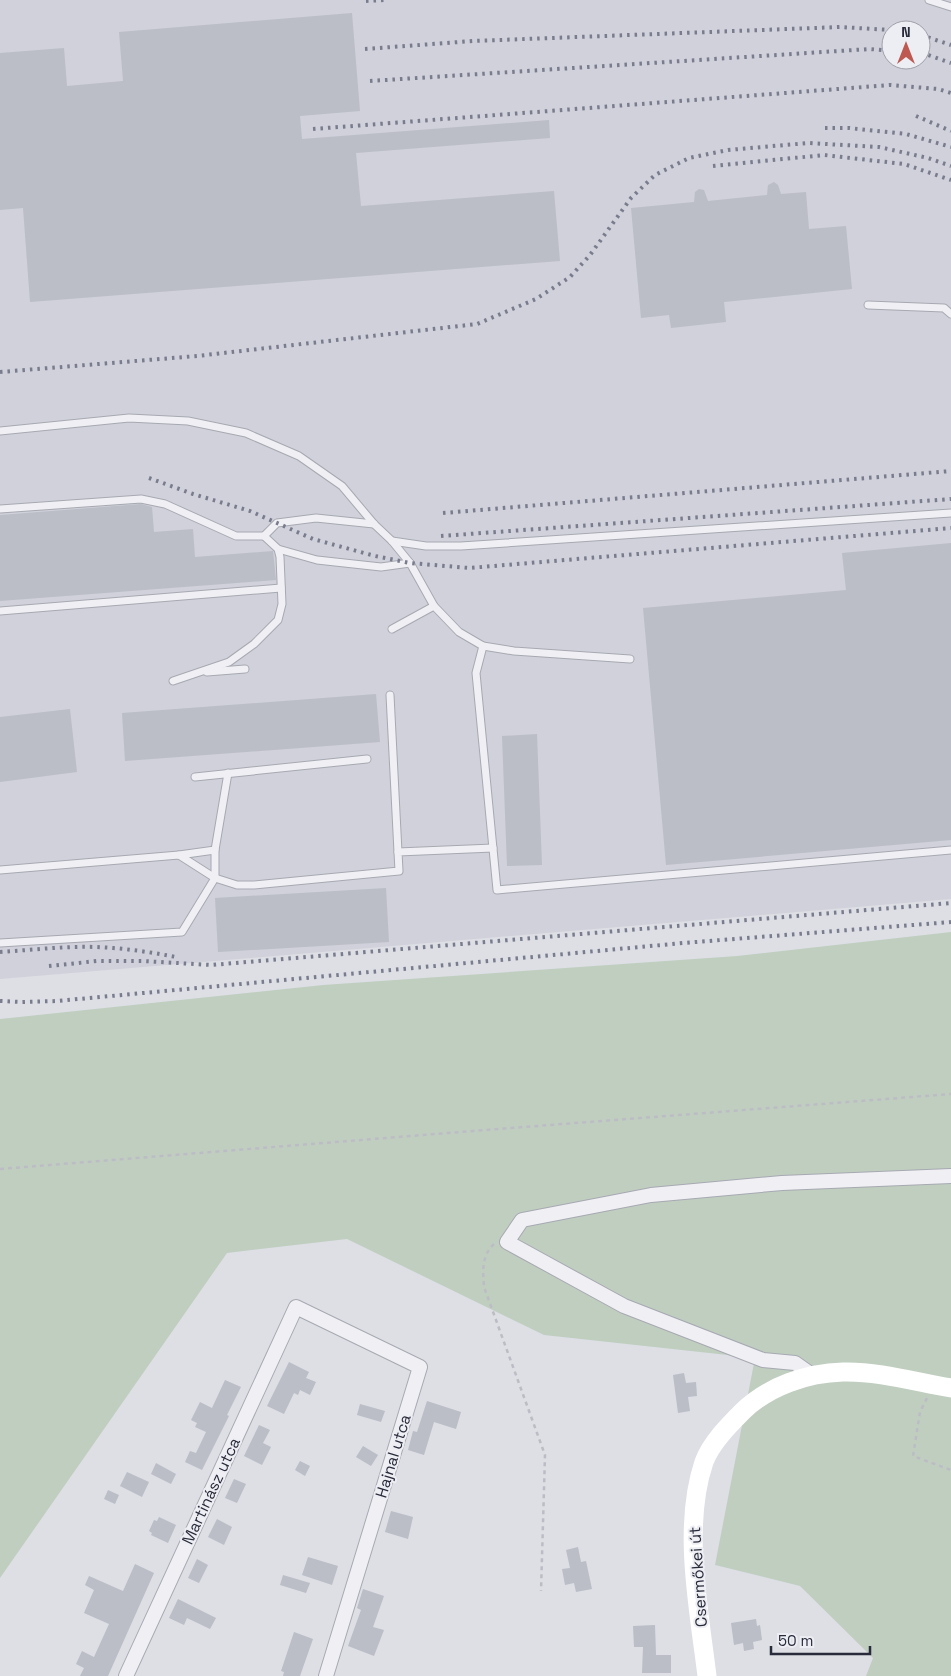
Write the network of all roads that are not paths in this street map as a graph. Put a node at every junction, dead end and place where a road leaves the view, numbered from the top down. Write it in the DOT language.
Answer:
graph roads {
  1 [pos="929,0"];
  2 [pos="951,7"];
  3 [pos="868,305"];
  4 [pos="951,314"];
  5 [pos="0,431"];
  6 [pos="0,509"];
  7 [pos="951,513"];
  8 [pos="374,524"];
  9 [pos="264,536"];
  10 [pos="392,541"];
  11 [pos="278,549"];
  12 [pos="410,563"];
  13 [pos="281,588"];
  14 [pos="434,606"];
  15 [pos="0,611"];
  16 [pos="392,629"];
  17 [pos="483,646"];
  18 [pos="630,659"];
  19 [pos="245,669"];
  20 [pos="196,673"];
  21 [pos="174,681"];
  22 [pos="390,695"];
  23 [pos="367,759"];
  24 [pos="228,774"];
  25 [pos="195,777"];
  26 [pos="493,848"];
  27 [pos="216,850"];
  28 [pos="951,850"];
  29 [pos="398,852"];
  30 [pos="179,855"];
  31 [pos="0,870"];
  32 [pos="215,878"];
  33 [pos="0,943"];
  34 [pos="951,1176"];
  35 [pos="296,1307"];
  36 [pos="812,1375"];
  37 [pos="942,1387"];
  38 [pos="126,1676"];
  39 [pos="326,1676"];
  40 [pos="707,1676"];
  1 -- 2 [label="lane"];
  3 -- 4 [label="lane"];
  5 -- 8 [label="lane"];
  6 -- 9 [label="lane"];
  7 -- 10 [label="lane"];
  8 -- 9 [label="lane"];
  8 -- 10 [label="lane"];
  9 -- 11 [label="lane"];
  10 -- 12 [label="lane"];
  11 -- 12 [label="lane"];
  11 -- 13 [label="lane"];
  12 -- 14 [label="lane"];
  13 -- 15 [label="lane"];
  13 -- 20 [label="lane"];
  14 -- 16 [label="lane"];
  14 -- 17 [label="lane"];
  17 -- 18 [label="lane"];
  17 -- 26 [label="lane"];
  19 -- 20 [label="lane"];
  20 -- 21 [label="lane"];
  22 -- 29 [label="lane"];
  23 -- 24 [label="lane"];
  24 -- 25 [label="lane"];
  24 -- 27 [label="lane"];
  26 -- 28 [label="lane"];
  26 -- 29 [label="lane"];
  27 -- 30 [label="lane"];
  27 -- 32 [label="lane"];
  29 -- 32 [label="lane"];
  30 -- 31 [label="lane"];
  30 -- 32 [label="lane"];
  32 -- 33 [label="lane"];
  34 -- 36 [label="street"];
  35 -- 38 [label="street, Martinász utca"];
  35 -- 39 [label="street, Hajnal utca"];
  36 -- 37 [label="main road, Csermőkei út"];
  36 -- 40 [label="main road, Csermőkei út"];
}
